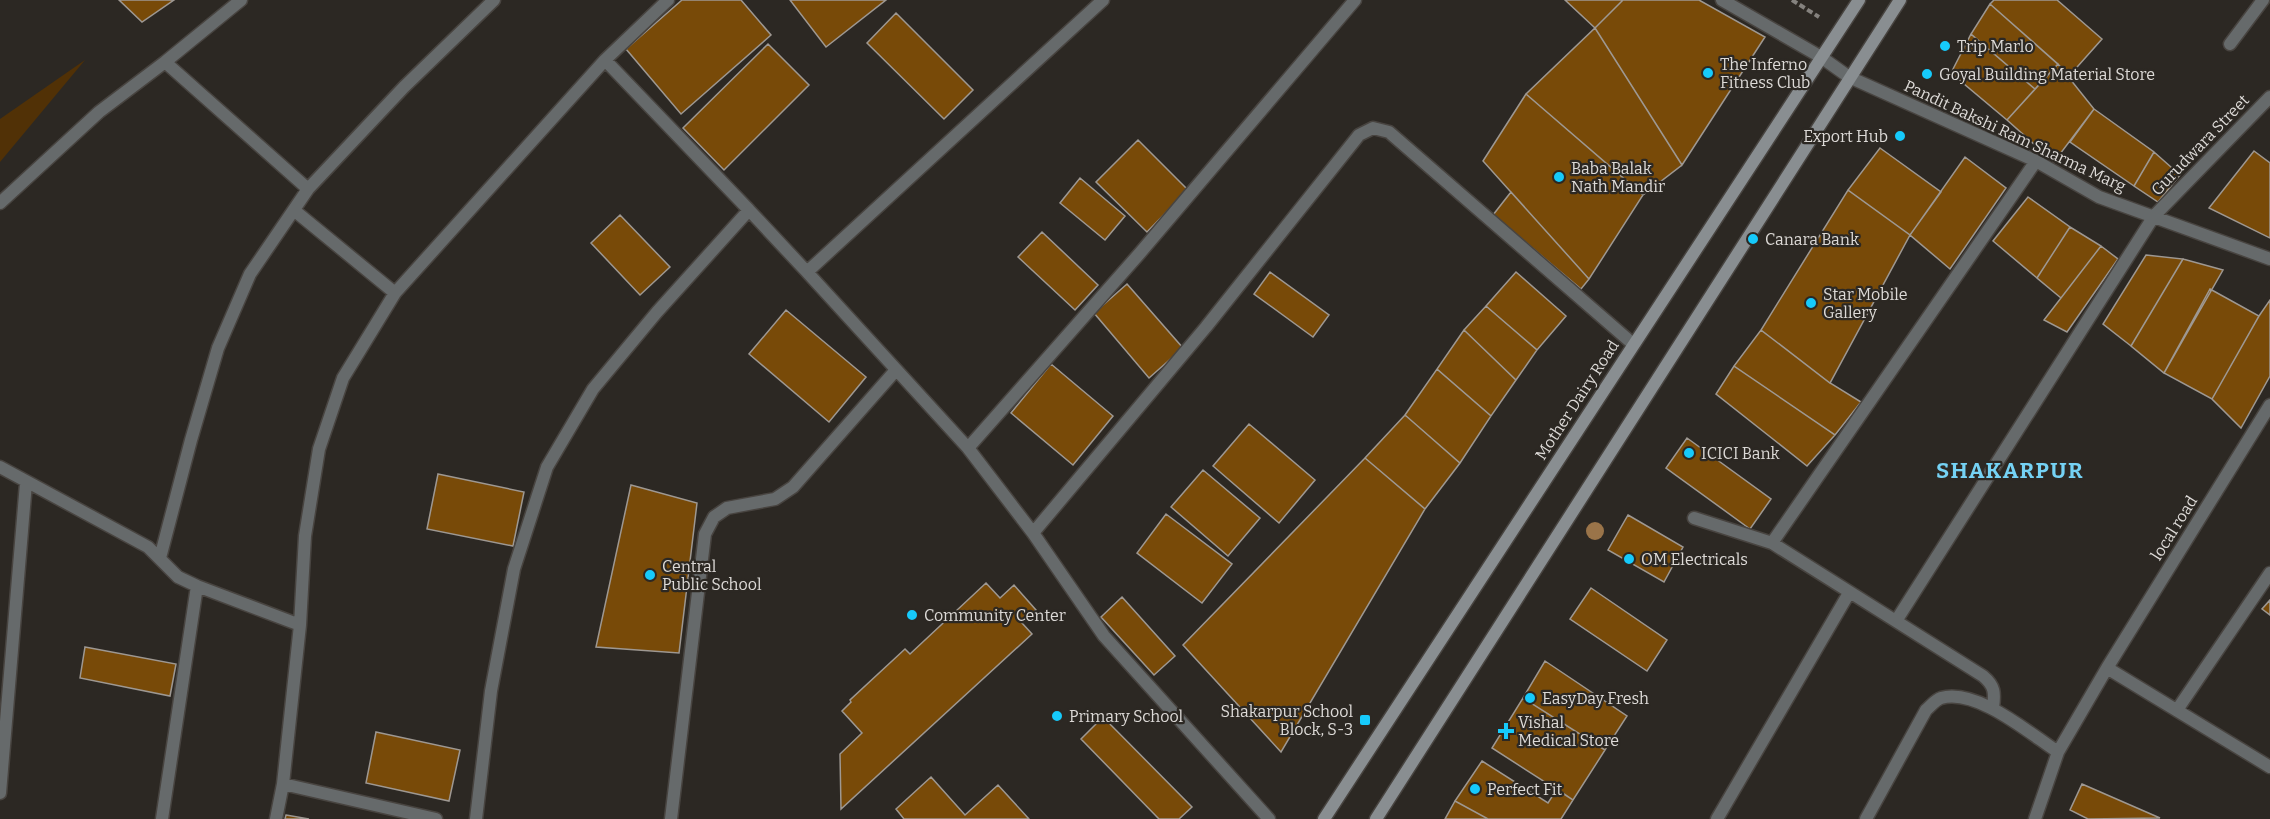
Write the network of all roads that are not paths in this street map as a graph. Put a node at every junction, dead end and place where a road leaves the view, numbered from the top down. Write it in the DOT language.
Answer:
graph roads {
  1 [pos="241,0"];
  2 [pos="494,0"];
  3 [pos="668,0"];
  4 [pos="1103,0"];
  5 [pos="1355,0"];
  6 [pos="1722,0"];
  7 [pos="1859,0"];
  8 [pos="1900,0"];
  9 [pos="2263,0"];
  10 [pos="2230,44"];
  11 [pos="1821,57"];
  12 [pos="605,60"];
  13 [pos="165,62"];
  14 [pos="1850,76"];
  15 [pos="2270,97"];
  16 [pos="2036,160"];
  17 [pos="308,189"];
  18 [pos="0,203"];
  19 [pos="749,210"];
  20 [pos="295,211"];
  21 [pos="2154,216"];
  22 [pos="2270,259"];
  23 [pos="807,272"];
  24 [pos="395,293"];
  25 [pos="1633,344"];
  26 [pos="896,370"];
  27 [pos="2270,405"];
  28 [pos="968,448"];
  29 [pos="0,467"];
  30 [pos="26,483"];
  31 [pos="1694,518"];
  32 [pos="1033,533"];
  33 [pos="1772,543"];
  34 [pos="160,558"];
  35 [pos="2270,573"];
  36 [pos="197,586"];
  37 [pos="1850,592"];
  38 [pos="1896,621"];
  39 [pos="300,625"];
  40 [pos="2107,668"];
  41 [pos="1993,708"];
  42 [pos="2177,710"];
  43 [pos="2058,752"];
  44 [pos="2270,767"];
  45 [pos="283,784"];
  46 [pos="0,793"];
  47 [pos="162,819"];
  48 [pos="276,819"];
  49 [pos="436,819"];
  50 [pos="476,819"];
  51 [pos="671,819"];
  52 [pos="1269,819"];
  53 [pos="1324,819"];
  54 [pos="1376,819"];
  55 [pos="1717,819"];
  56 [pos="1866,819"];
  57 [pos="2035,819"];
  1 -- 13 [label="street"];
  2 -- 17 [label="street"];
  3 -- 12 [label="street"];
  4 -- 23 [label="street"];
  5 -- 28 [label="street"];
  6 -- 11 [label="street, Pandit Bakshi Ram Sharma Marg"];
  7 -- 11 [label="main road, Mother Dairy Road"];
  8 -- 14 [label="main road"];
  9 -- 10 [label="street"];
  11 -- 14 [label="street, Pandit Bakshi Ram Sharma Marg"];
  11 -- 25 [label="main road, Mother Dairy Road"];
  12 -- 19 [label="street"];
  12 -- 24 [label="street"];
  13 -- 17 [label="street"];
  13 -- 18 [label="street"];
  14 -- 16 [label="street, Pandit Bakshi Ram Sharma Marg"];
  14 -- 54 [label="main road"];
  15 -- 21 [label="street, Gurudwara Street"];
  16 -- 21 [label="street, Pandit Bakshi Ram Sharma Marg"];
  16 -- 33 [label="street"];
  17 -- 20 [label="street"];
  19 -- 23 [label="street"];
  19 -- 50 [label="street"];
  20 -- 24 [label="street"];
  20 -- 34 [label="street"];
  21 -- 22 [label="street, Pandit Bakshi Ram Sharma Marg"];
  21 -- 38 [label="street, Gurudwara Street"];
  23 -- 26 [label="street"];
  24 -- 39 [label="street"];
  25 -- 32 [label="street"];
  25 -- 53 [label="main road, Mother Dairy Road"];
  26 -- 28 [label="street"];
  26 -- 51 [label="street"];
  27 -- 40 [label="street, local road"];
  28 -- 32 [label="street"];
  29 -- 30 [label="street"];
  30 -- 34 [label="street"];
  30 -- 46 [label="street"];
  31 -- 33 [label="street"];
  32 -- 52 [label="street"];
  33 -- 37 [label="street"];
  34 -- 36 [label="street"];
  35 -- 42 [label="street"];
  36 -- 39 [label="street"];
  36 -- 47 [label="street"];
  37 -- 38 [label="street"];
  37 -- 55 [label="street"];
  38 -- 41 [label="street"];
  39 -- 45 [label="street"];
  40 -- 42 [label="street"];
  40 -- 43 [label="street, local road"];
  41 -- 43 [label="street"];
  41 -- 56 [label="street"];
  42 -- 44 [label="street"];
  43 -- 57 [label="street, local road"];
  45 -- 48 [label="street"];
  45 -- 49 [label="street"];
}
